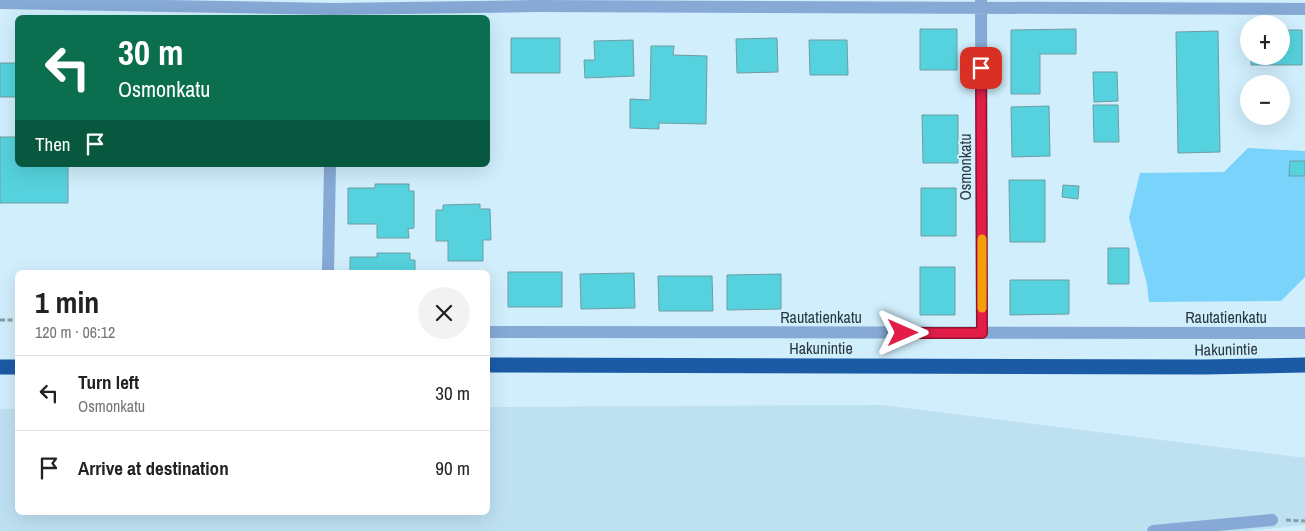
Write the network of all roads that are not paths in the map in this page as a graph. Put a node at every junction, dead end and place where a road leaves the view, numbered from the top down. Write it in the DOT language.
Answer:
graph roads {
  1 [pos="0,3"];
  2 [pos="981,4"];
  3 [pos="1305,9"];
  4 [pos="333,13"];
  5 [pos="330,167"];
  6 [pos="328,270"];
  7 [pos="490,332"];
  8 [pos="982,333"];
  9 [pos="1305,334"];
  10 [pos="490,365"];
  11 [pos="1305,365"];
  12 [pos="0,367"];
  13 [pos="15,367"];
  14 [pos="1272,520"];
  15 [pos="1153,531"];
  1 -- 4 [label="street"];
  2 -- 3 [label="street"];
  2 -- 4 [label="street"];
  2 -- 8 [label="street, Osmonkatu"];
  5 -- 6 [label="street"];
  7 -- 8 [label="street, Rautatienkatu"];
  8 -- 9 [label="street, Rautatienkatu"];
  10 -- 11 [label="highway, Hakunintie"];
  12 -- 13 [label="highway"];
  14 -- 15 [label="street"];
}
